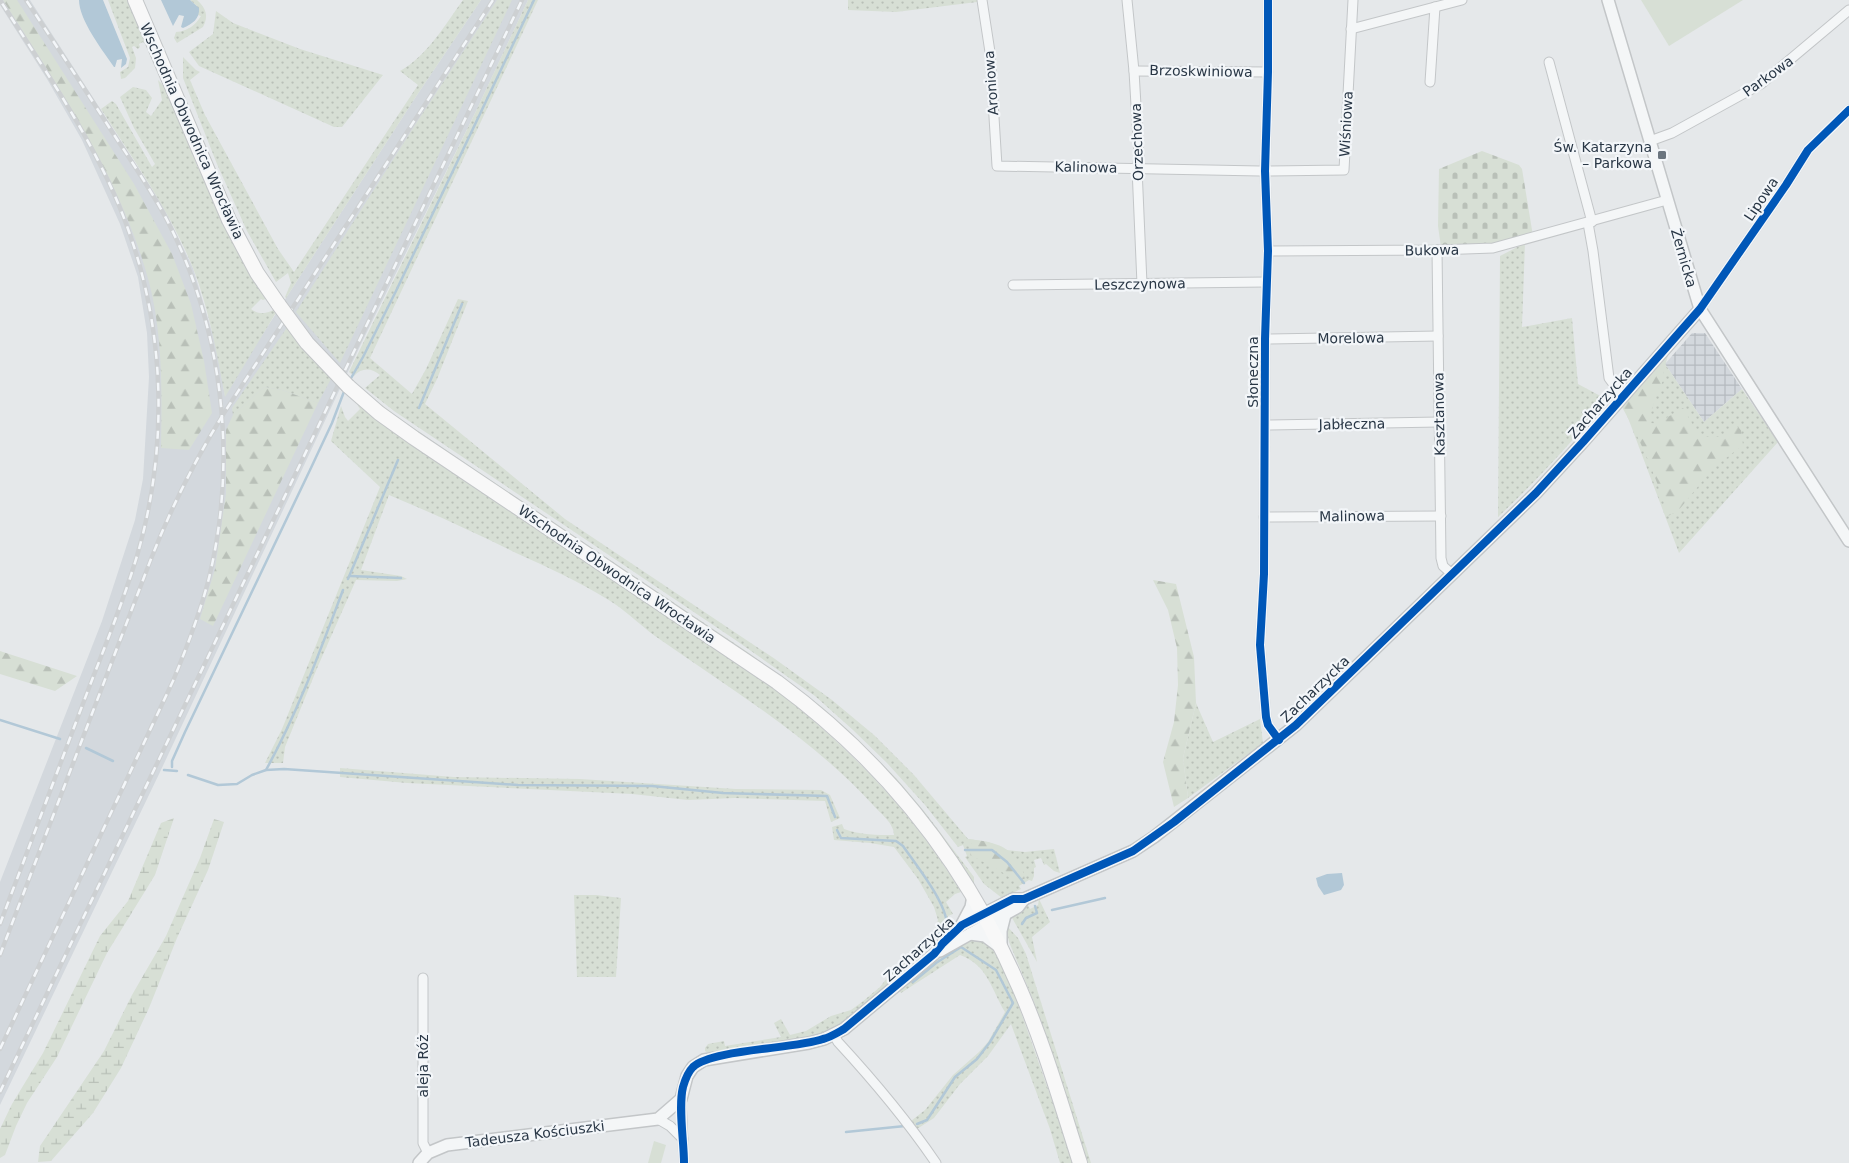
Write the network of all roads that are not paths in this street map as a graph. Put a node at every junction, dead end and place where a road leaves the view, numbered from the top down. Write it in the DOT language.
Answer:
graph roads {
  1 [pos="135,0"];
  2 [pos="982,0"];
  3 [pos="1127,0"];
  4 [pos="1268,0"];
  5 [pos="1353,0"];
  6 [pos="1462,0"];
  7 [pos="1608,0"];
  8 [pos="1435,7"];
  9 [pos="1849,10"];
  10 [pos="1351,29"];
  11 [pos="1549,62"];
  12 [pos="1134,70"];
  13 [pos="1268,72"];
  14 [pos="1430,82"];
  15 [pos="1849,110"];
  16 [pos="1650,141"];
  17 [pos="997,166"];
  18 [pos="1137,168"];
  19 [pos="1265,171"];
  20 [pos="1667,200"];
  21 [pos="1590,222"];
  22 [pos="1437,250"];
  23 [pos="1268,251"];
  24 [pos="1266,282"];
  25 [pos="1142,284"];
  26 [pos="1013,286"];
  27 [pos="1700,308"];
  28 [pos="1438,336"];
  29 [pos="1265,340"];
  30 [pos="1623,397"];
  31 [pos="1439,422"];
  32 [pos="1266,425"];
  33 [pos="1441,516"];
  34 [pos="1264,517"];
  35 [pos="1849,541"];
  36 [pos="1452,574"];
  37 [pos="1279,740"];
  38 [pos="973,896"];
  39 [pos="1024,899"];
  40 [pos="1005,915"];
  41 [pos="986,919"];
  42 [pos="960,927"];
  43 [pos="970,934"];
  44 [pos="1001,948"];
  45 [pos="934,954"];
  46 [pos="423,978"];
  47 [pos="834,1035"];
  48 [pos="681,1099"];
  49 [pos="658,1119"];
  50 [pos="683,1139"];
  51 [pos="428,1153"];
  52 [pos="419,1163"];
  53 [pos="684,1163"];
  54 [pos="936,1163"];
  55 [pos="1080,1163"];
  1 -- 38 [label="main road, Wschodnia Obwodnica Wrocławia, bridge"];
  2 -- 17 [label="street, Aroniowa"];
  3 -- 12 [label="street, Orzechowa"];
  4 -- 13 [label="street, Słoneczna"];
  5 -- 10 [label="street, Wiśniowa"];
  6 -- 8 [label="street"];
  7 -- 16 [label="street, Żernicka"];
  8 -- 10 [label="street"];
  8 -- 14 [label="street"];
  9 -- 16 [label="street, Parkowa"];
  10 -- 19 [label="street, Wiśniowa"];
  11 -- 21 [label="street"];
  12 -- 13 [label="street, Brzoskwiniowa"];
  12 -- 18 [label="street, Orzechowa"];
  13 -- 19 [label="street, Słoneczna"];
  15 -- 27 [label="street, Lipowa"];
  16 -- 20 [label="street, Żernicka"];
  17 -- 18 [label="street, Kalinowa"];
  18 -- 19 [label="street, Kalinowa"];
  18 -- 25 [label="street, Orzechowa"];
  19 -- 23 [label="street, Słoneczna"];
  20 -- 21 [label="street, Bukowa"];
  20 -- 27 [label="street, Żernicka"];
  21 -- 22 [label="street, Bukowa"];
  21 -- 30 [label="street"];
  22 -- 23 [label="street, Bukowa"];
  22 -- 28 [label="street, Kasztanowa"];
  23 -- 24 [label="street, Słoneczna"];
  24 -- 25 [label="street, Leszczynowa"];
  24 -- 29 [label="street, Słoneczna"];
  25 -- 26 [label="street, Leszczynowa"];
  27 -- 30 [label="street, Zacharzycka"];
  27 -- 35 [label="street, Żernicka"];
  28 -- 29 [label="street, Morelowa"];
  28 -- 31 [label="street, Kasztanowa"];
  29 -- 32 [label="street, Słoneczna"];
  30 -- 36 [label="street, Zacharzycka"];
  31 -- 32 [label="street, Jabłeczna"];
  31 -- 33 [label="street, Kasztanowa"];
  32 -- 34 [label="street, Słoneczna"];
  33 -- 34 [label="street, Malinowa"];
  33 -- 36 [label="street, Kasztanowa"];
  34 -- 37 [label="street, Słoneczna"];
  36 -- 37 [label="street, Zacharzycka"];
  37 -- 39 [label="street, Zacharzycka"];
  38 -- 41 [label="main road, Wschodnia Obwodnica Wrocławia"];
  38 -- 42 [label="street"];
  39 -- 40 [label="street, Zacharzycka"];
  39 -- 41 [label="street, Zacharzycka"];
  40 -- 41 [label="street, Zacharzycka"];
  40 -- 44 [label="street"];
  41 -- 42 [label="street, Zacharzycka"];
  41 -- 43 [label="street, Zacharzycka"];
  41 -- 44 [label="main road, Wschodnia Obwodnica Wrocławia"];
  42 -- 45 [label="street, Zacharzycka"];
  43 -- 44 [label="street"];
  43 -- 45 [label="street, Zacharzycka"];
  44 -- 55 [label="main road, Wschodnia Obwodnica Wrocławia"];
  45 -- 47 [label="street, Zacharzycka"];
  46 -- 51 [label="street, aleja Róż"];
  47 -- 48 [label="street"];
  47 -- 54 [label="street"];
  48 -- 49 [label="street"];
  48 -- 50 [label="street"];
  49 -- 50 [label="street"];
  49 -- 51 [label="street, Tadeusza Kościuszki"];
  50 -- 53 [label="street"];
  51 -- 52 [label="street, Tadeusza Kościuszki"];
}
